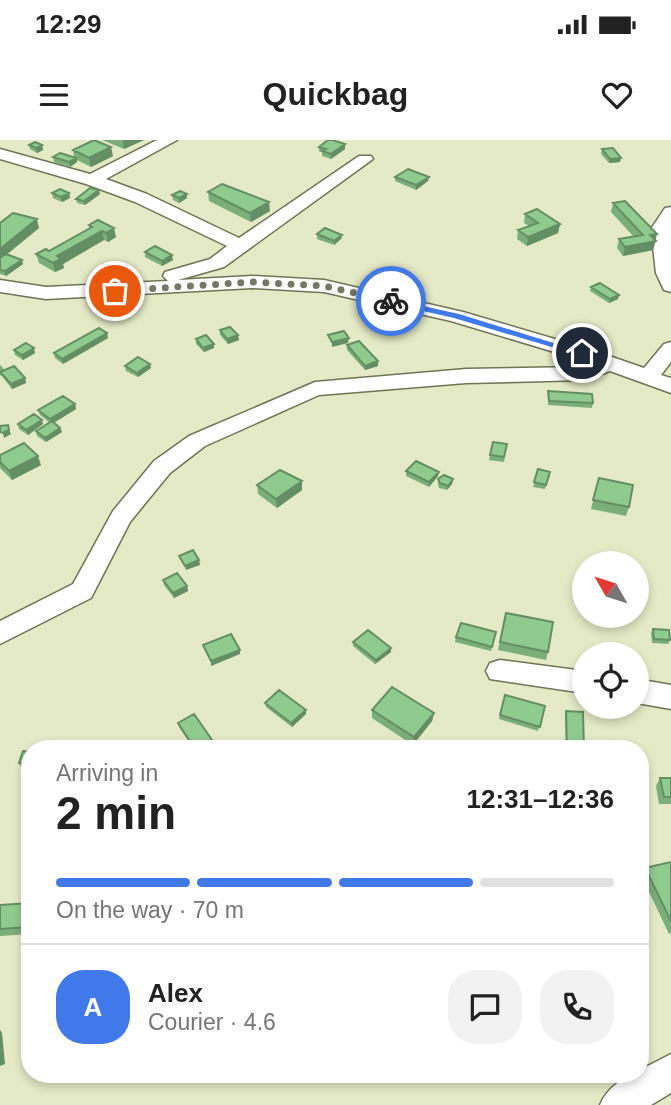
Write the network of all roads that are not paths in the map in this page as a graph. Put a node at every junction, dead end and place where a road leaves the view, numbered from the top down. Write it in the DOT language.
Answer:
graph roads {
  1 [pos="169,140"];
  2 [pos="0,154"];
  3 [pos="365,159"];
  4 [pos="92,180"];
  5 [pos="671,212"];
  6 [pos="240,244"];
  7 [pos="0,286"];
  8 [pos="671,286"];
  9 [pos="164,287"];
  10 [pos="671,348"];
  11 [pos="610,363"];
  12 [pos="648,377"];
  13 [pos="671,387"];
  14 [pos="0,633"];
  15 [pos="500,671"];
  16 [pos="572,680"];
  17 [pos="649,693"];
  18 [pos="671,697"];
  19 [pos="671,1072"];
  20 [pos="618,1105"];
  1 -- 4 [label="street"];
  2 -- 4 [label="street"];
  3 -- 6 [label="street"];
  4 -- 6 [label="street"];
  5 -- 8 [label="street"];
  6 -- 9 [label="street"];
  7 -- 9 [label="street"];
  9 -- 11 [label="street"];
  10 -- 12 [label="street"];
  11 -- 12 [label="street"];
  11 -- 14 [label="street"];
  12 -- 13 [label="street"];
  15 -- 16 [label="street"];
  17 -- 18 [label="street"];
  19 -- 20 [label="lane"];
}
